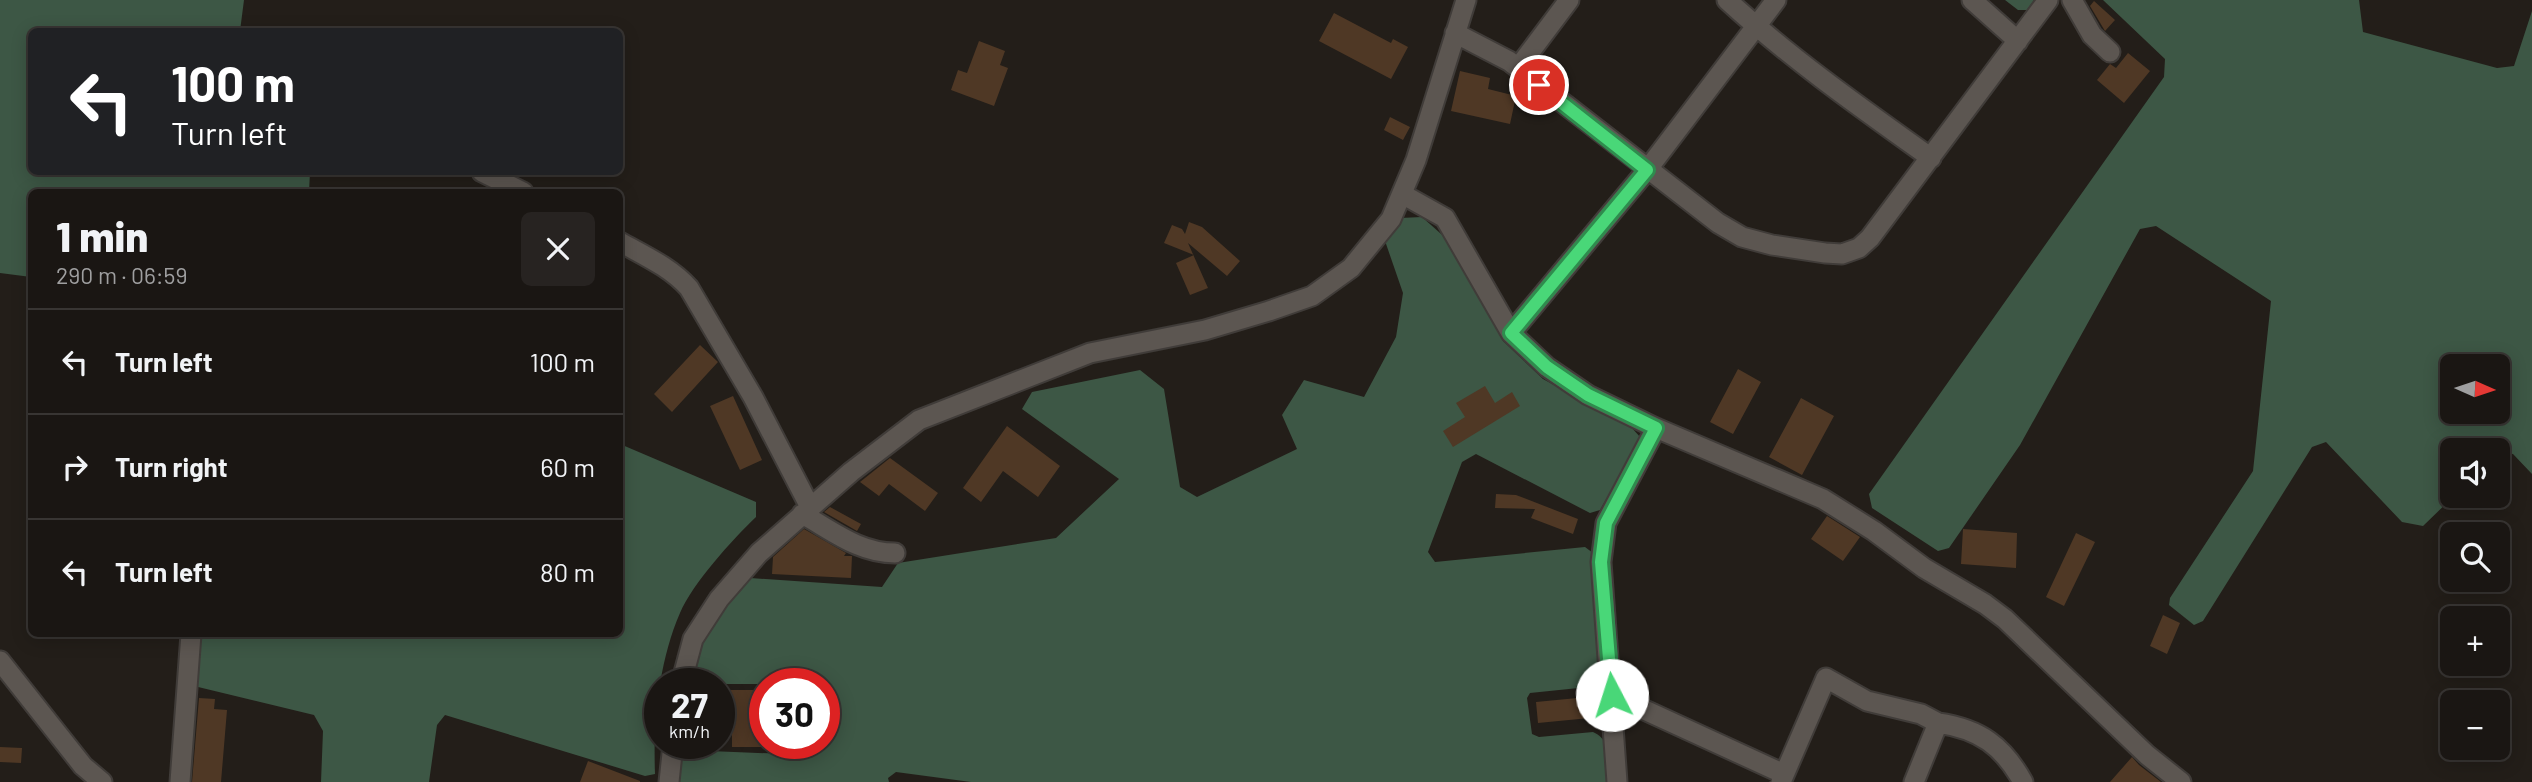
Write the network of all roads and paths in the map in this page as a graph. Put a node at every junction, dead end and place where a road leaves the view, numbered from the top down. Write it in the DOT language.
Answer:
graph roads {
  1 [pos="1466,0"];
  2 [pos="1569,0"];
  3 [pos="1727,0"];
  4 [pos="1776,0"];
  5 [pos="1972,0"];
  6 [pos="2049,0"];
  7 [pos="2072,0"];
  8 [pos="1756,26"];
  9 [pos="1455,33"];
  10 [pos="2018,41"];
  11 [pos="2110,52"];
  12 [pos="1518,68"];
  13 [pos="1931,158"];
  14 [pos="1647,170"];
  15 [pos="488,175"];
  16 [pos="517,189"];
  17 [pos="1402,194"];
  18 [pos="623,244"];
  19 [pos="1511,333"];
  20 [pos="1656,428"];
  21 [pos="806,510"];
  22 [pos="895,554"];
  23 [pos="191,637"];
  24 [pos="0,662"];
  25 [pos="685,668"];
  26 [pos="1612,695"];
  27 [pos="1938,723"];
  28 [pos="671,759"];
  29 [pos="80,774"];
  30 [pos="1782,778"];
  31 [pos="102,782"];
  32 [pos="180,782"];
  33 [pos="669,782"];
  34 [pos="1617,782"];
  35 [pos="1914,782"];
  36 [pos="2023,782"];
  37 [pos="2181,782"];
  1 -- 9 [label="street"];
  2 -- 12 [label="street"];
  3 -- 8 [label="street"];
  4 -- 8 [label="street"];
  5 -- 10 [label="street"];
  6 -- 10 [label="street"];
  7 -- 11 [label="street"];
  8 -- 13 [label="street"];
  8 -- 14 [label="street"];
  9 -- 12 [label="street"];
  9 -- 17 [label="street"];
  10 -- 13 [label="street"];
  12 -- 14 [label="street"];
  13 -- 14 [label="street"];
  14 -- 19 [label="street"];
  15 -- 16 [label="street"];
  17 -- 19 [label="street"];
  17 -- 21 [label="street"];
  18 -- 21 [label="street"];
  19 -- 20 [label="street"];
  20 -- 26 [label="street"];
  20 -- 37 [label="street"];
  21 -- 22 [label="street"];
  21 -- 25 [label="street"];
  23 -- 32 [label="street"];
  24 -- 29 [label="street"];
  26 -- 30 [label="street"];
  26 -- 34 [label="street"];
  27 -- 30 [label="street"];
  27 -- 35 [label="street"];
  27 -- 36 [label="street"];
  28 -- 33 [label="street"];
  29 -- 31 [label="street"];
}
